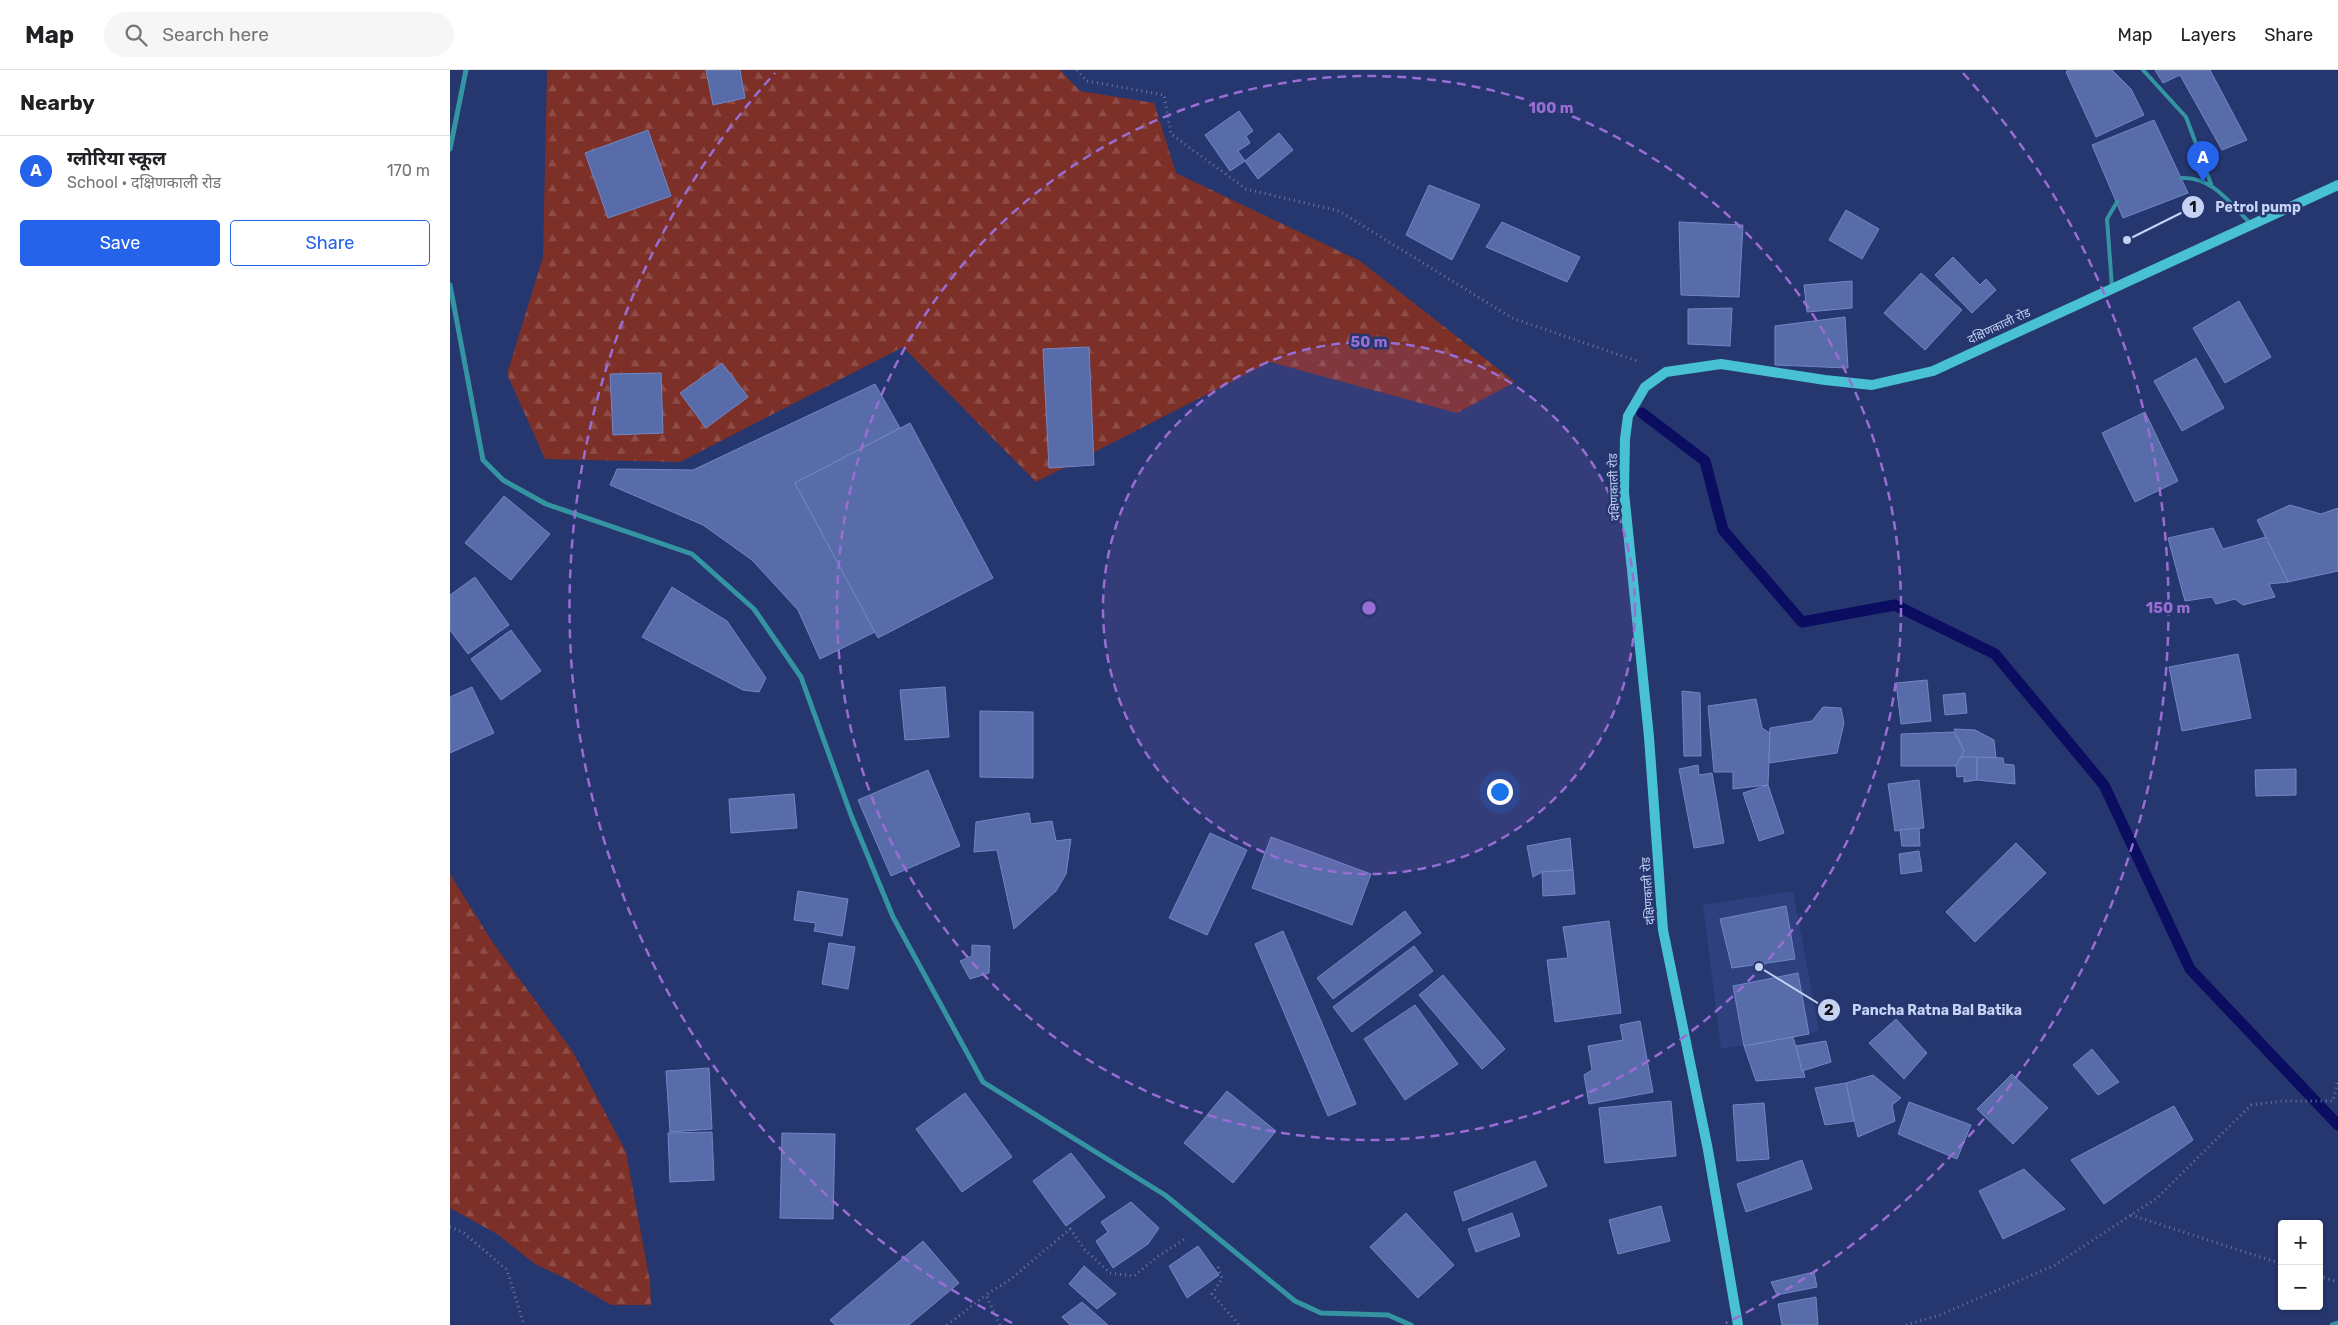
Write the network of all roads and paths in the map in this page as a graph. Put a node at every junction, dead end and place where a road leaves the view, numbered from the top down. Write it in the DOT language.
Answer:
graph roads {
  1 [pos="466,70"];
  2 [pos="1077,70"];
  3 [pos="2142,70"];
  4 [pos="450,150"];
  5 [pos="2181,178"];
  6 [pos="2211,184"];
  7 [pos="2338,185"];
  8 [pos="2117,202"];
  9 [pos="2252,225"];
  10 [pos="450,285"];
  11 [pos="2112,288"];
  12 [pos="1666,372"];
  13 [pos="2338,1080"];
  14 [pos="2131,1215"];
  15 [pos="450,1227"];
  16 [pos="1204,1228"];
  17 [pos="2278,1263"];
  18 [pos="1216,1265"];
  19 [pos="2323,1277"];
  20 [pos="2338,1282"];
  21 [pos="986,1295"];
  22 [pos="2338,1323"];
  23 [pos="524,1325"];
  24 [pos="947,1325"];
  25 [pos="1000,1325"];
  26 [pos="1239,1325"];
  27 [pos="1411,1325"];
  28 [pos="1738,1325"];
  29 [pos="1906,1325"];
  30 [pos="2332,1325"];
  1 -- 4 [label="street"];
  2 -- 12 [label="path"];
  3 -- 6 [label="lane"];
  5 -- 6 [label="lane"];
  6 -- 9 [label="lane"];
  7 -- 9 [label="main road, दक्षिणकाली रोड"];
  8 -- 11 [label="lane"];
  9 -- 11 [label="main road, दक्षिणकाली रोड"];
  10 -- 16 [label="street"];
  11 -- 12 [label="main road, दक्षिणकाली रोड"];
  12 -- 28 [label="main road, दक्षिणकाली रोड"];
  13 -- 14 [label="path"];
  14 -- 17 [label="path"];
  14 -- 29 [label="path"];
  15 -- 23 [label="path"];
  16 -- 21 [label="path"];
  16 -- 27 [label="street"];
  18 -- 26 [label="path"];
  19 -- 20 [label="path"];
  21 -- 24 [label="path"];
  21 -- 25 [label="path"];
  22 -- 30 [label="street"];
}
